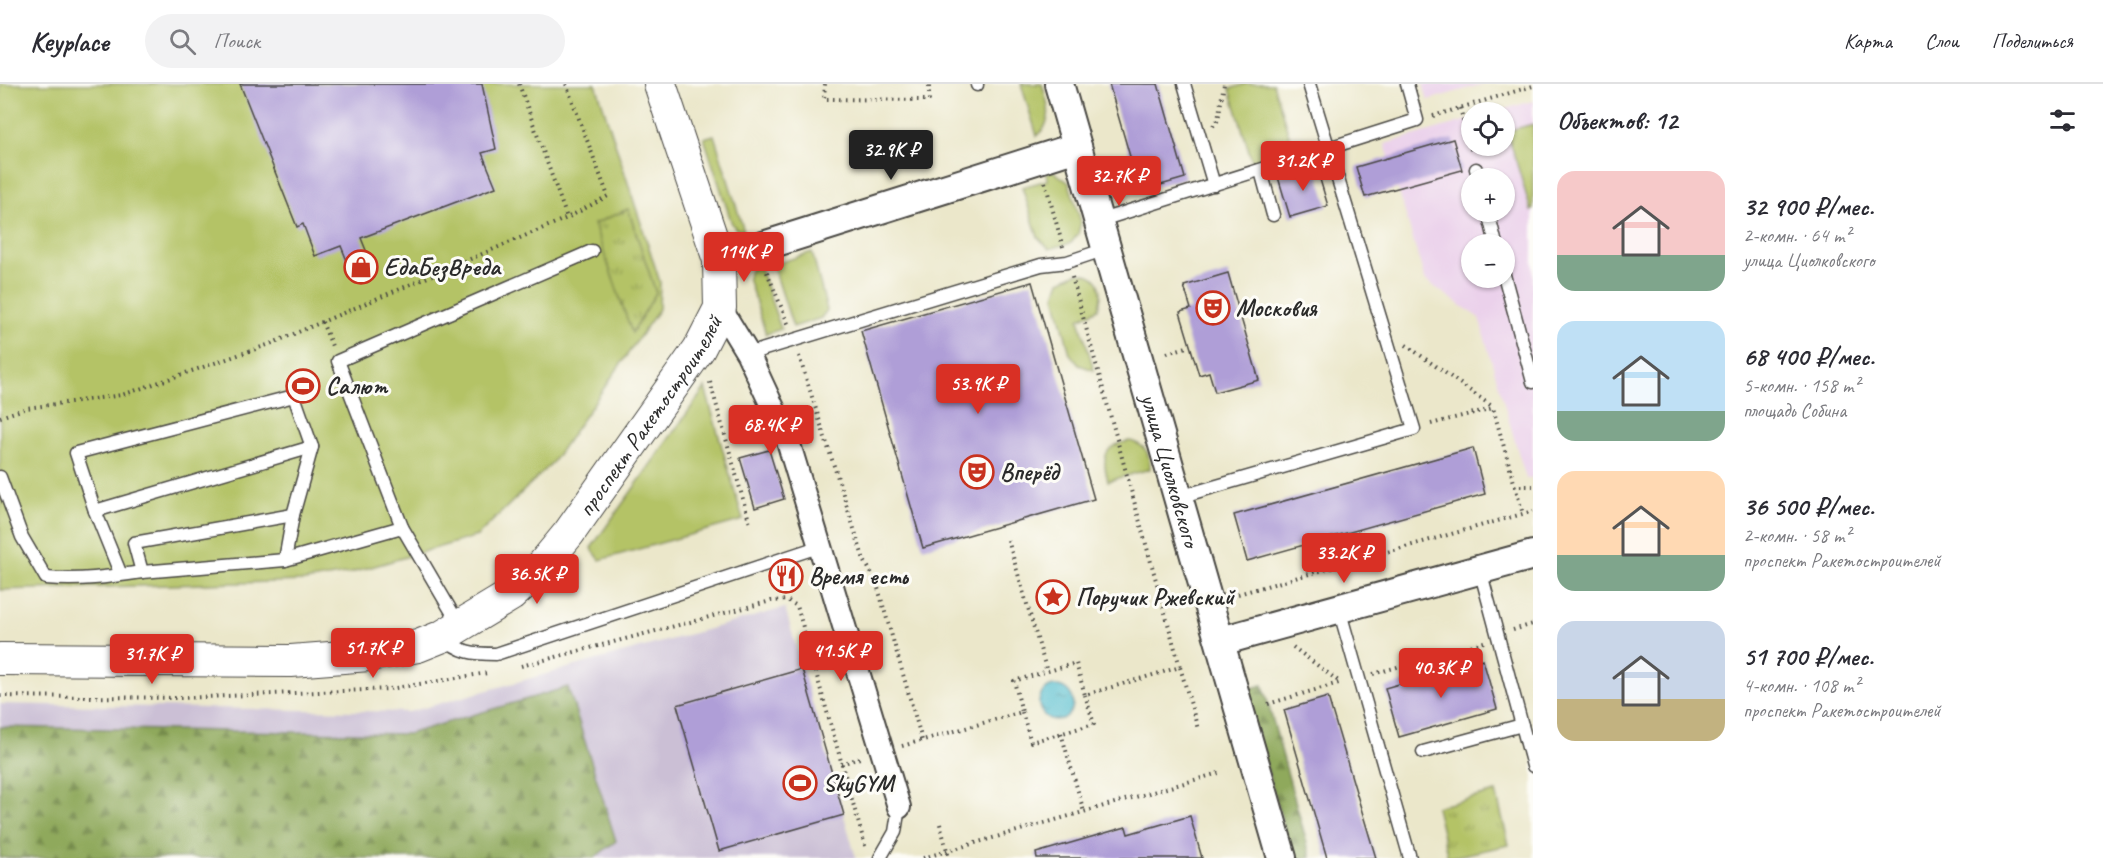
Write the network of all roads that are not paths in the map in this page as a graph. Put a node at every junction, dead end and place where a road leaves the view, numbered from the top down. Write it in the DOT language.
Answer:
graph roads {
  1 [pos="660,84"];
  2 [pos="1059,84"];
  3 [pos="1184,84"];
  4 [pos="1309,84"];
  5 [pos="1407,84"];
  6 [pos="1077,147"];
  7 [pos="1328,150"];
  8 [pos="1262,171"];
  9 [pos="1214,185"];
  10 [pos="1273,215"];
  11 [pos="1098,221"];
  12 [pos="1107,249"];
  13 [pos="592,251"];
  14 [pos="719,260"];
  15 [pos="1508,288"];
  16 [pos="720,308"];
  17 [pos="748,354"];
  18 [pos="1533,382"];
  19 [pos="312,447"];
  20 [pos="0,477"];
  21 [pos="1179,497"];
  22 [pos="95,511"];
  23 [pos="293,515"];
  24 [pos="402,527"];
  25 [pos="821,546"];
  26 [pos="1533,555"];
  27 [pos="285,560"];
  28 [pos="1480,570"];
  29 [pos="142,572"];
  30 [pos="121,575"];
  31 [pos="1339,609"];
  32 [pos="452,632"];
  33 [pos="1221,641"];
  34 [pos="0,659"];
  35 [pos="1522,724"];
  36 [pos="1423,752"];
  37 [pos="1533,766"];
  38 [pos="899,807"];
  39 [pos="884,856"];
  40 [pos="1282,858"];
  41 [pos="1410,858"];
  1 -- 14 [label="main road, проспект Ракетостроителей"];
  2 -- 6 [label="street, улица Циолковского"];
  3 -- 9 [label="lane"];
  4 -- 7 [label="lane"];
  5 -- 7 [label="lane"];
  6 -- 11 [label="street, улица Циолковского"];
  6 -- 14 [label="street"];
  7 -- 8 [label="lane"];
  7 -- 21 [label="lane"];
  8 -- 9 [label="lane"];
  8 -- 10 [label="lane"];
  9 -- 11 [label="lane"];
  11 -- 12 [label="street, улица Циолковского"];
  12 -- 17 [label="lane"];
  12 -- 21 [label="street, улица Циолковского"];
  13 -- 24 [label="lane"];
  14 -- 16 [label="main road, проспект Ракетостроителей"];
  15 -- 18 [label="lane"];
  16 -- 17 [label="street"];
  16 -- 32 [label="main road, проспект Ракетостроителей"];
  17 -- 25 [label="street"];
  19 -- 22 [label="lane"];
  19 -- 22 [label="lane"];
  19 -- 23 [label="lane"];
  20 -- 30 [label="lane"];
  21 -- 33 [label="street, улица Циолковского"];
  22 -- 30 [label="lane"];
  23 -- 27 [label="lane"];
  23 -- 29 [label="lane"];
  24 -- 27 [label="lane"];
  24 -- 32 [label="lane"];
  25 -- 32 [label="lane"];
  25 -- 38 [label="street"];
  26 -- 28 [label="street"];
  27 -- 29 [label="lane"];
  28 -- 31 [label="street"];
  28 -- 35 [label="lane"];
  29 -- 30 [label="lane"];
  31 -- 33 [label="street"];
  31 -- 41 [label="lane"];
  32 -- 34 [label="main road, проспект Ракетостроителей"];
  33 -- 40 [label="street, улица Циолковского"];
  35 -- 36 [label="lane"];
  35 -- 37 [label="lane"];
  38 -- 39 [label="lane"];
}
